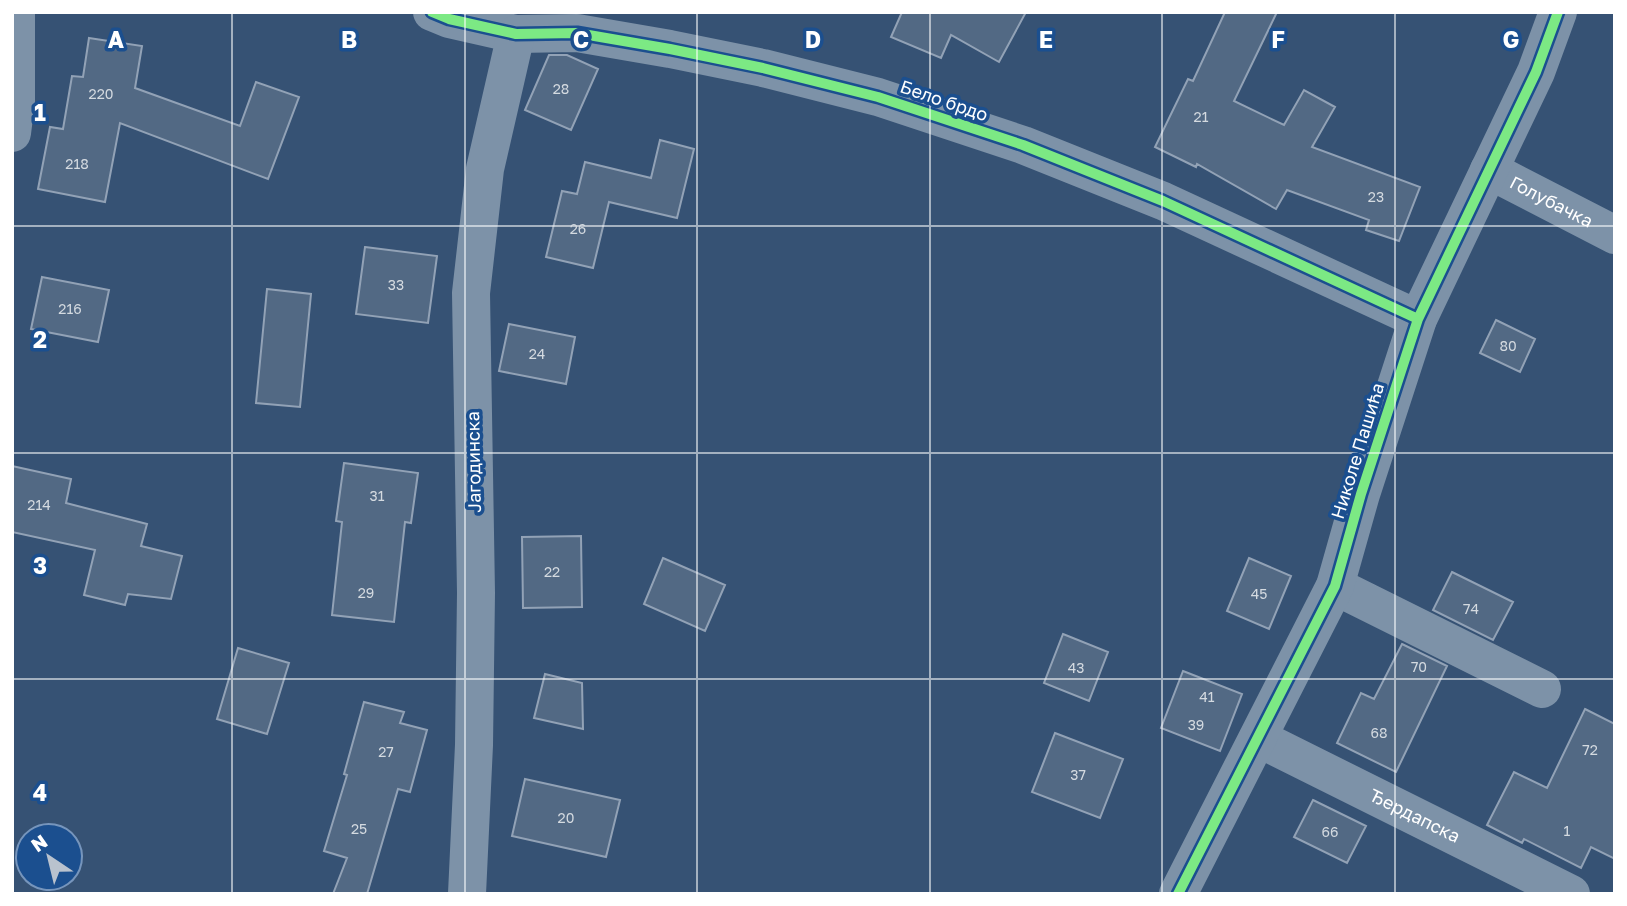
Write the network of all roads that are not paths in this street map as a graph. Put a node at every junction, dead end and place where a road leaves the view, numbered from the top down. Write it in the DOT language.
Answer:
graph roads {
  1 [pos="16,12"];
  2 [pos="432,12"];
  3 [pos="1558,12"];
  4 [pos="516,34"];
  5 [pos="12,134"];
  6 [pos="1489,170"];
  7 [pos="1615,235"];
  8 [pos="1418,319"];
  9 [pos="1335,586"];
  10 [pos="1542,689"];
  11 [pos="1258,738"];
  12 [pos="467,894"];
  13 [pos="1178,894"];
  14 [pos="1571,894"];
  1 -- 5 [label="street"];
  2 -- 4 [label="street, Бело брдо"];
  3 -- 6 [label="street, Николе Пашића"];
  4 -- 8 [label="street, Бело брдо"];
  4 -- 12 [label="street, Јагодинска"];
  6 -- 7 [label="street, Голубачка"];
  6 -- 8 [label="street, Николе Пашића"];
  8 -- 9 [label="street, Николе Пашића"];
  9 -- 10 [label="street"];
  9 -- 11 [label="street, Николе Пашића"];
  11 -- 13 [label="street, Николе Пашића"];
  11 -- 14 [label="street, Ђердапска"];
}
